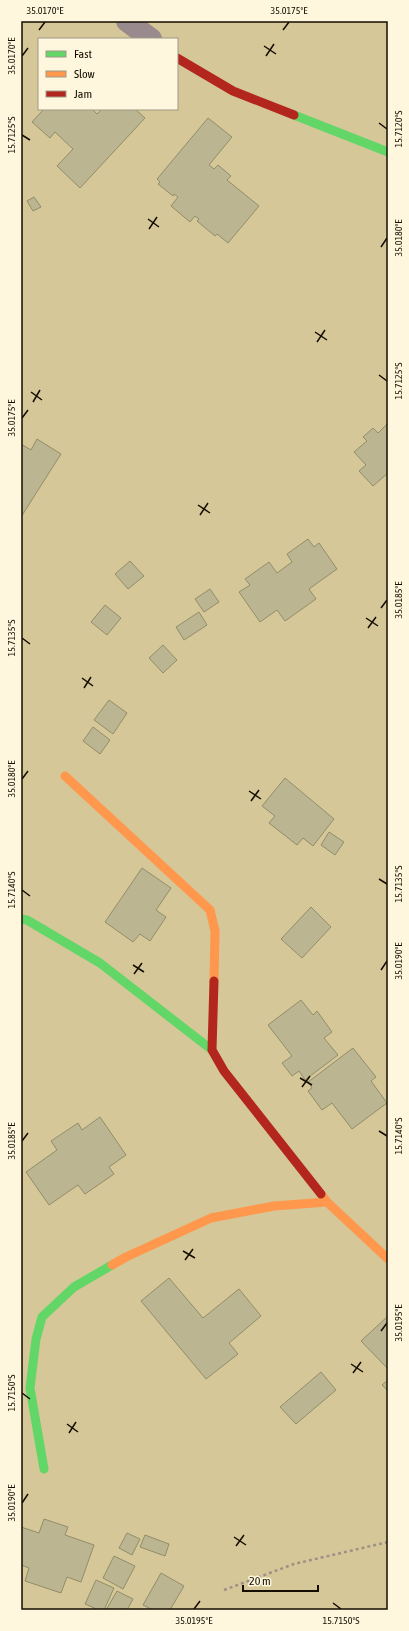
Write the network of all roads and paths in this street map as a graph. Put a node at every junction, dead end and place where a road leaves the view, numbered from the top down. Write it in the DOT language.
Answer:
graph roads {
  1 [pos="127,21"];
  2 [pos="150,38"];
  3 [pos="178,59"];
  4 [pos="388,152"];
  5 [pos="65,776"];
  6 [pos="21,920"];
  7 [pos="212,1050"];
  8 [pos="328,1202"];
  9 [pos="388,1259"];
  10 [pos="44,1469"];
  11 [pos="388,1542"];
  12 [pos="224,1590"];
  1 -- 2 [label="street"];
  3 -- 4 [label="street"];
  5 -- 7 [label="street"];
  6 -- 7 [label="street"];
  7 -- 8 [label="street"];
  8 -- 9 [label="street"];
  8 -- 10 [label="street"];
  11 -- 12 [label="path"];
}
